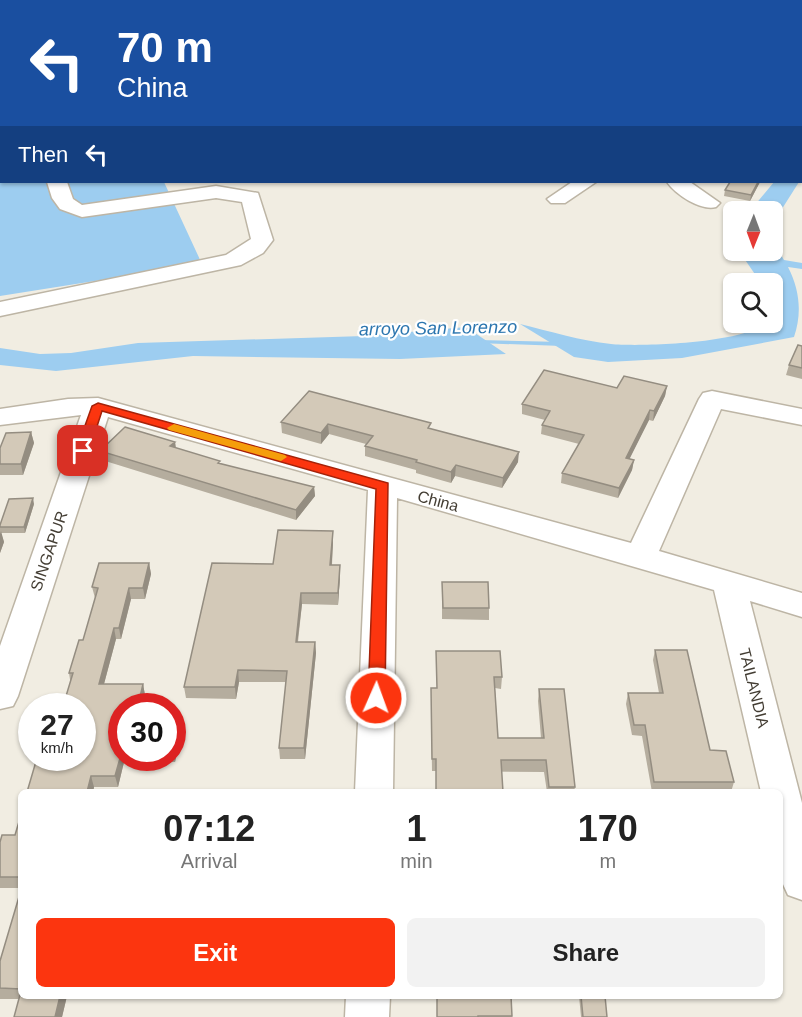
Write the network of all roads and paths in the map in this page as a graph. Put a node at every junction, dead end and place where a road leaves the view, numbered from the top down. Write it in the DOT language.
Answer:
graph roads {
  1 [pos="57,183"];
  2 [pos="584,183"];
  3 [pos="679,183"];
  4 [pos="558,199"];
  5 [pos="709,203"];
  6 [pos="0,309"];
  7 [pos="98,406"];
  8 [pos="0,417"];
  9 [pos="802,417"];
  10 [pos="383,486"];
  11 [pos="641,556"];
  12 [pos="729,583"];
  13 [pos="802,606"];
  14 [pos="0,696"];
  15 [pos="374,789"];
  16 [pos="779,789"];
  17 [pos="783,804"];
  18 [pos="802,882"];
  19 [pos="368,999"];
  20 [pos="367,1017"];
  1 -- 6 [label="street"];
  2 -- 4 [label="street"];
  3 -- 5 [label="street"];
  7 -- 8 [label="street, China"];
  7 -- 10 [label="street, China"];
  7 -- 14 [label="street, SINGAPUR"];
  9 -- 11 [label="street"];
  10 -- 11 [label="street, China"];
  10 -- 15 [label="street"];
  11 -- 12 [label="street, China"];
  12 -- 13 [label="street, China"];
  12 -- 16 [label="street, TAILANDIA"];
  17 -- 18 [label="street, TAILANDIA"];
  19 -- 20 [label="street"];
}
